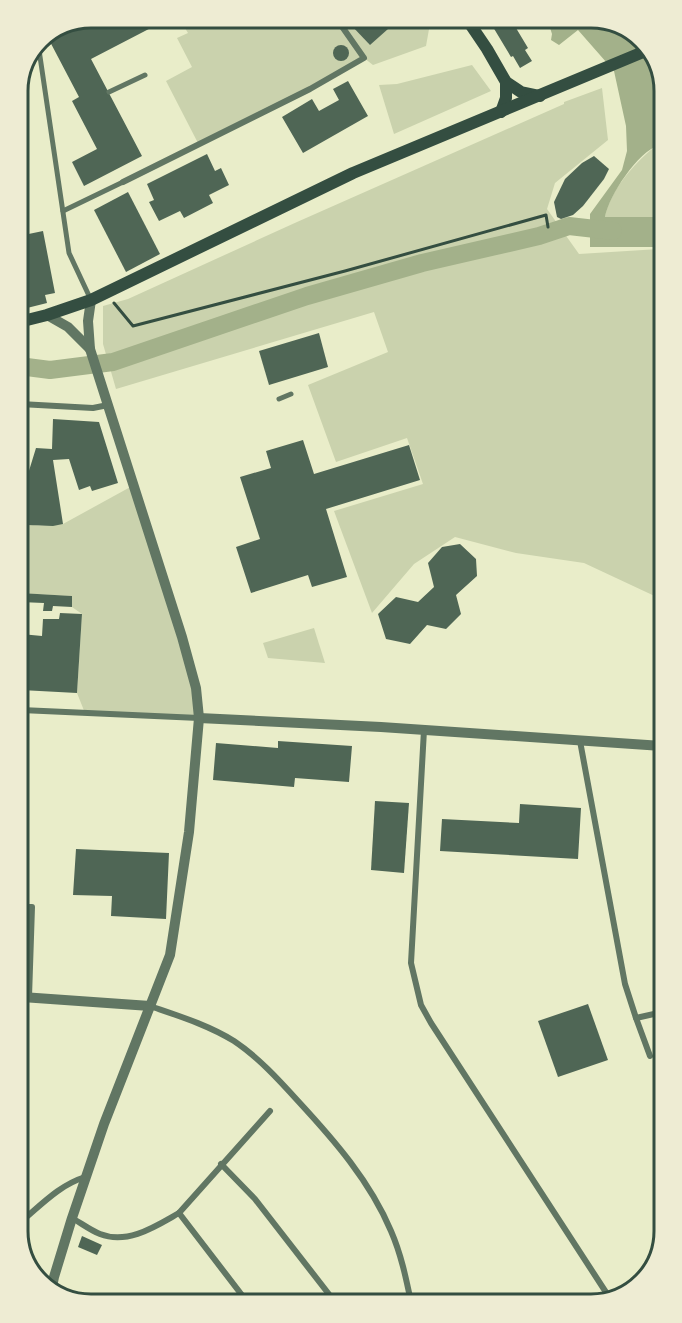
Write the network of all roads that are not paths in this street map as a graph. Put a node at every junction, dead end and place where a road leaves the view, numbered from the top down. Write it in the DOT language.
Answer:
graph roads {
  1 [pos="343,29"];
  2 [pos="473,29"];
  3 [pos="641,53"];
  4 [pos="40,55"];
  5 [pos="145,75"];
  6 [pos="506,82"];
  7 [pos="109,92"];
  8 [pos="540,96"];
  9 [pos="501,112"];
  10 [pos="123,182"];
  11 [pos="63,211"];
  12 [pos="91,300"];
  13 [pos="47,315"];
  14 [pos="29,320"];
  15 [pos="90,350"];
  16 [pos="291,394"];
  17 [pos="279,399"];
  18 [pos="29,404"];
  19 [pos="108,405"];
  20 [pos="28,710"];
  21 [pos="199,718"];
  22 [pos="424,730"];
  23 [pos="579,741"];
  24 [pos="654,746"];
  25 [pos="28,907"];
  26 [pos="28,963"];
  27 [pos="28,997"];
  28 [pos="150,1006"];
  29 [pos="654,1014"];
  30 [pos="636,1018"];
  31 [pos="650,1056"];
  32 [pos="270,1111"];
  33 [pos="221,1164"];
  34 [pos="85,1177"];
  35 [pos="179,1213"];
  36 [pos="28,1216"];
  37 [pos="72,1218"];
  38 [pos="53,1282"];
  39 [pos="606,1292"];
  40 [pos="241,1294"];
  41 [pos="329,1294"];
  42 [pos="409,1294"];
  1 -- 10 [label="street"];
  2 -- 6 [label="main road"];
  3 -- 8 [label="main road"];
  4 -- 11 [label="street"];
  5 -- 7 [label="street"];
  6 -- 8 [label="main road"];
  6 -- 9 [label="main road"];
  8 -- 9 [label="main road"];
  9 -- 12 [label="main road"];
  10 -- 11 [label="street"];
  11 -- 12 [label="street"];
  12 -- 13 [label="main road"];
  12 -- 15 [label="street"];
  13 -- 14 [label="main road"];
  13 -- 15 [label="street"];
  15 -- 19 [label="street"];
  16 -- 17 [label="street"];
  18 -- 19 [label="street"];
  19 -- 21 [label="street"];
  20 -- 21 [label="street"];
  21 -- 22 [label="street"];
  21 -- 28 [label="street"];
  22 -- 23 [label="street"];
  22 -- 39 [label="street"];
  23 -- 24 [label="street"];
  23 -- 30 [label="street"];
  25 -- 26 [label="street"];
  27 -- 28 [label="street"];
  28 -- 34 [label="street"];
  28 -- 42 [label="street"];
  29 -- 30 [label="street"];
  30 -- 31 [label="street"];
  32 -- 33 [label="street"];
  33 -- 35 [label="street"];
  33 -- 41 [label="street"];
  34 -- 36 [label="street"];
  34 -- 37 [label="street"];
  35 -- 37 [label="street"];
  35 -- 40 [label="street"];
  37 -- 38 [label="street"];
}
